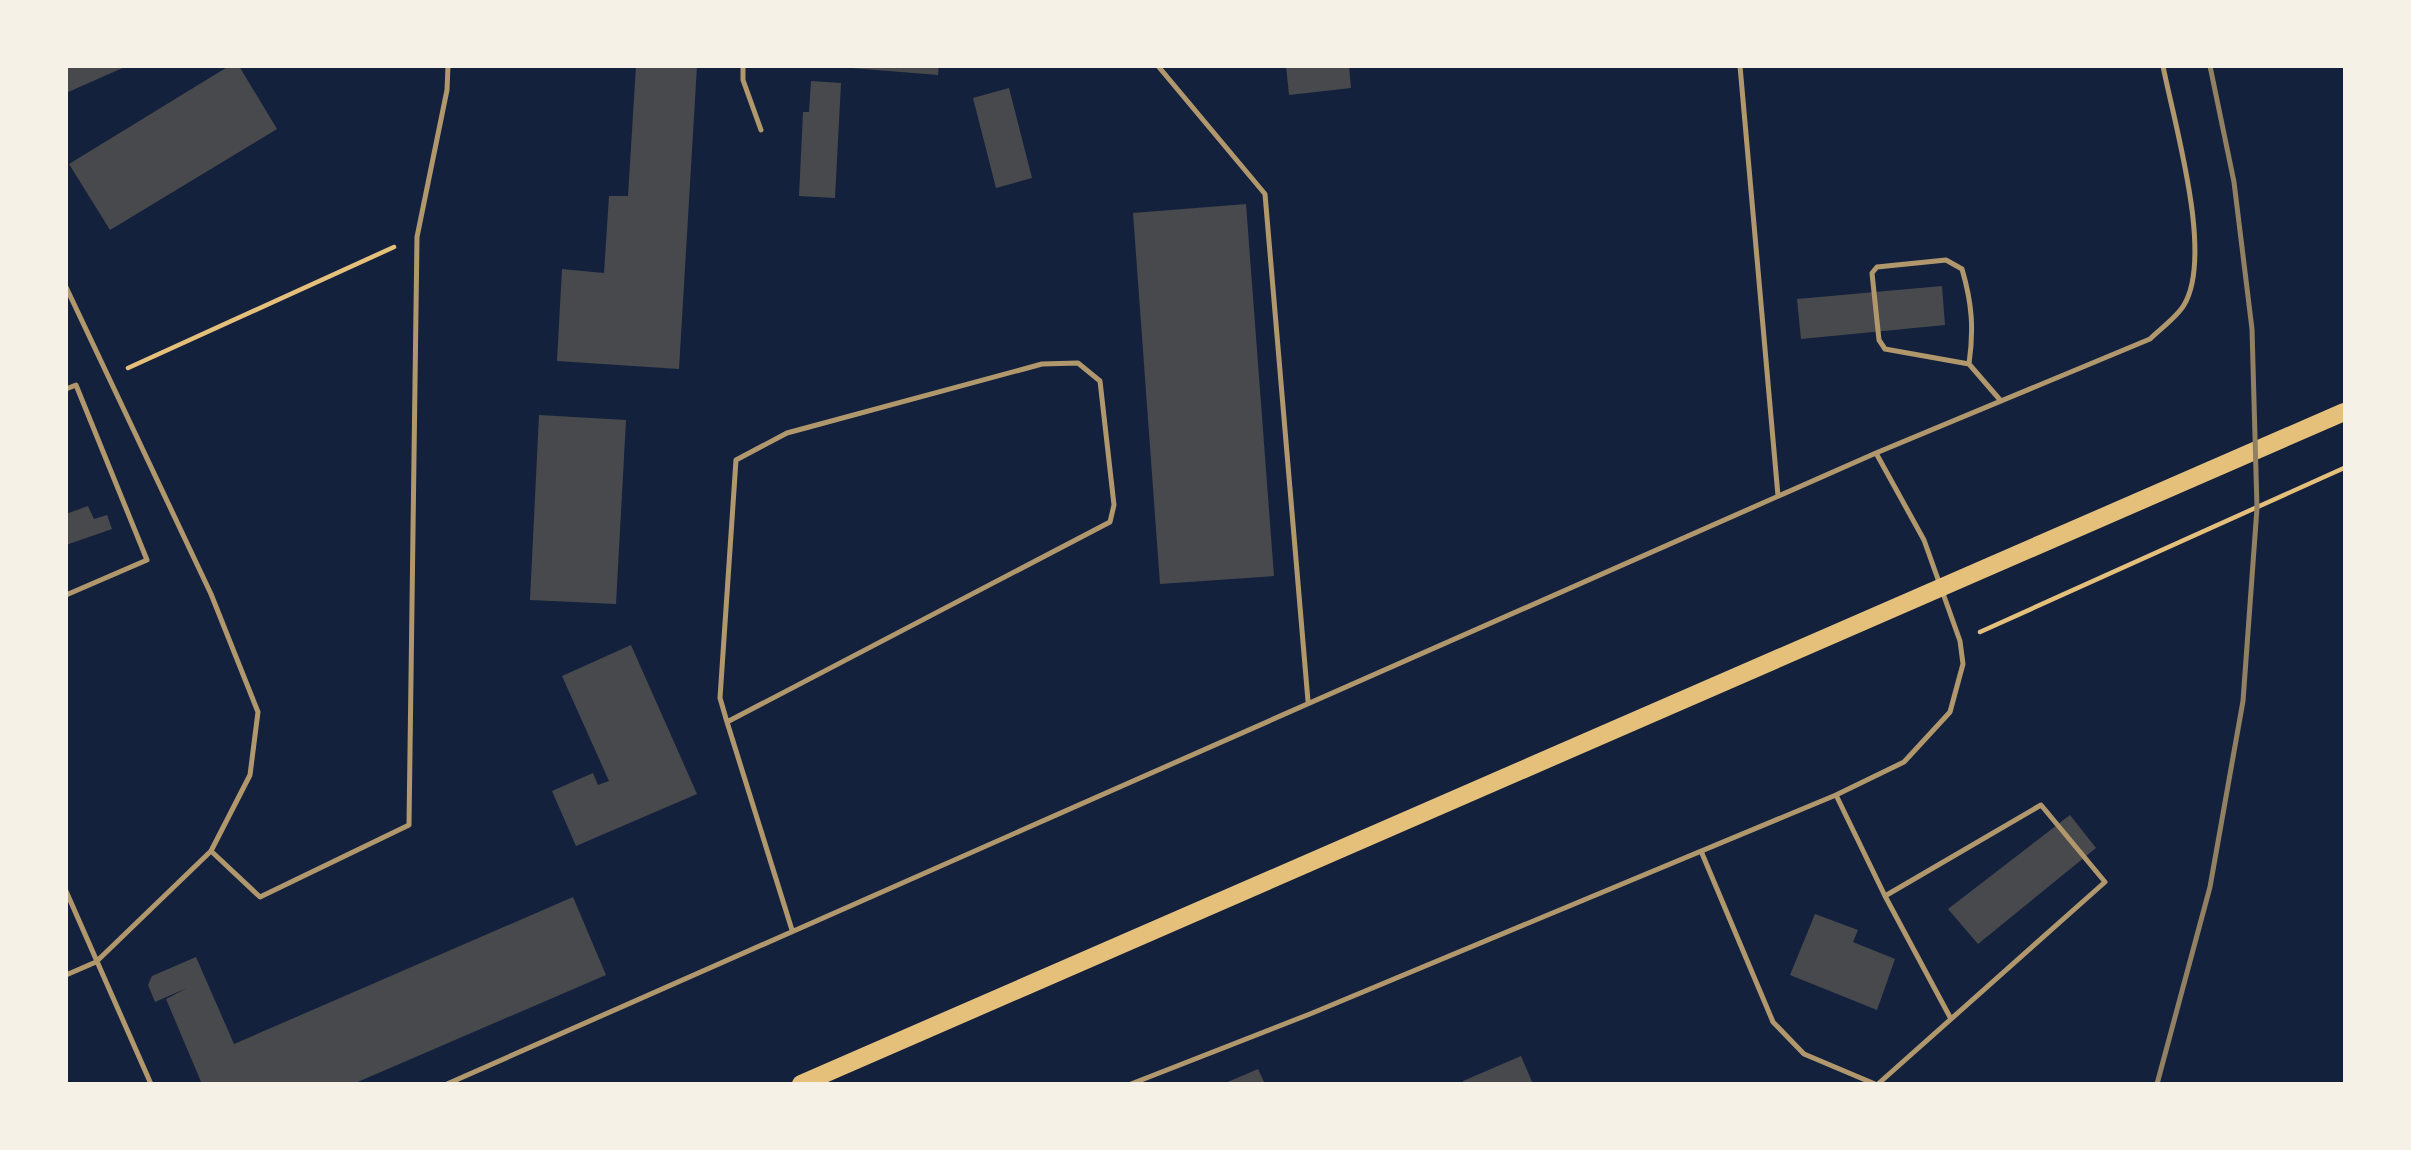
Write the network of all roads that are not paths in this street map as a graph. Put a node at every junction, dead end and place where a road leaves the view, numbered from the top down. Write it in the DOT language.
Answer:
graph roads {
  1 [pos="448,66"];
  2 [pos="744,66"];
  3 [pos="1158,66"];
  4 [pos="1740,66"];
  5 [pos="2163,66"];
  6 [pos="761,130"];
  7 [pos="66,287"];
  8 [pos="1969,363"];
  9 [pos="66,389"];
  10 [pos="2001,401"];
  11 [pos="2344,412"];
  12 [pos="1876,453"];
  13 [pos="1778,496"];
  14 [pos="66,595"];
  15 [pos="1308,701"];
  16 [pos="727,722"];
  17 [pos="1836,795"];
  18 [pos="211,851"];
  19 [pos="1700,851"];
  20 [pos="66,891"];
  21 [pos="1885,896"];
  22 [pos="792,930"];
  23 [pos="96,962"];
  24 [pos="66,975"];
  25 [pos="1951,1019"];
  26 [pos="150,1083"];
  27 [pos="447,1083"];
  28 [pos="801,1083"];
  29 [pos="1131,1083"];
  30 [pos="1876,1083"];
  1 -- 18 [label="lane"];
  2 -- 6 [label="lane"];
  3 -- 15 [label="lane"];
  4 -- 13 [label="lane"];
  5 -- 10 [label="lane"];
  7 -- 18 [label="lane"];
  8 -- 8 [label="lane"];
  8 -- 10 [label="lane"];
  9 -- 14 [label="lane"];
  10 -- 12 [label="lane"];
  11 -- 28 [label="main road"];
  12 -- 13 [label="lane"];
  12 -- 17 [label="lane"];
  13 -- 15 [label="lane"];
  15 -- 22 [label="lane"];
  16 -- 16 [label="lane"];
  16 -- 22 [label="lane"];
  17 -- 19 [label="lane"];
  17 -- 21 [label="lane"];
  18 -- 23 [label="lane"];
  19 -- 29 [label="lane"];
  19 -- 30 [label="lane"];
  20 -- 23 [label="lane"];
  21 -- 25 [label="lane"];
  21 -- 25 [label="lane"];
  22 -- 27 [label="lane"];
  23 -- 24 [label="lane"];
  23 -- 26 [label="lane"];
  25 -- 30 [label="lane"];
}
